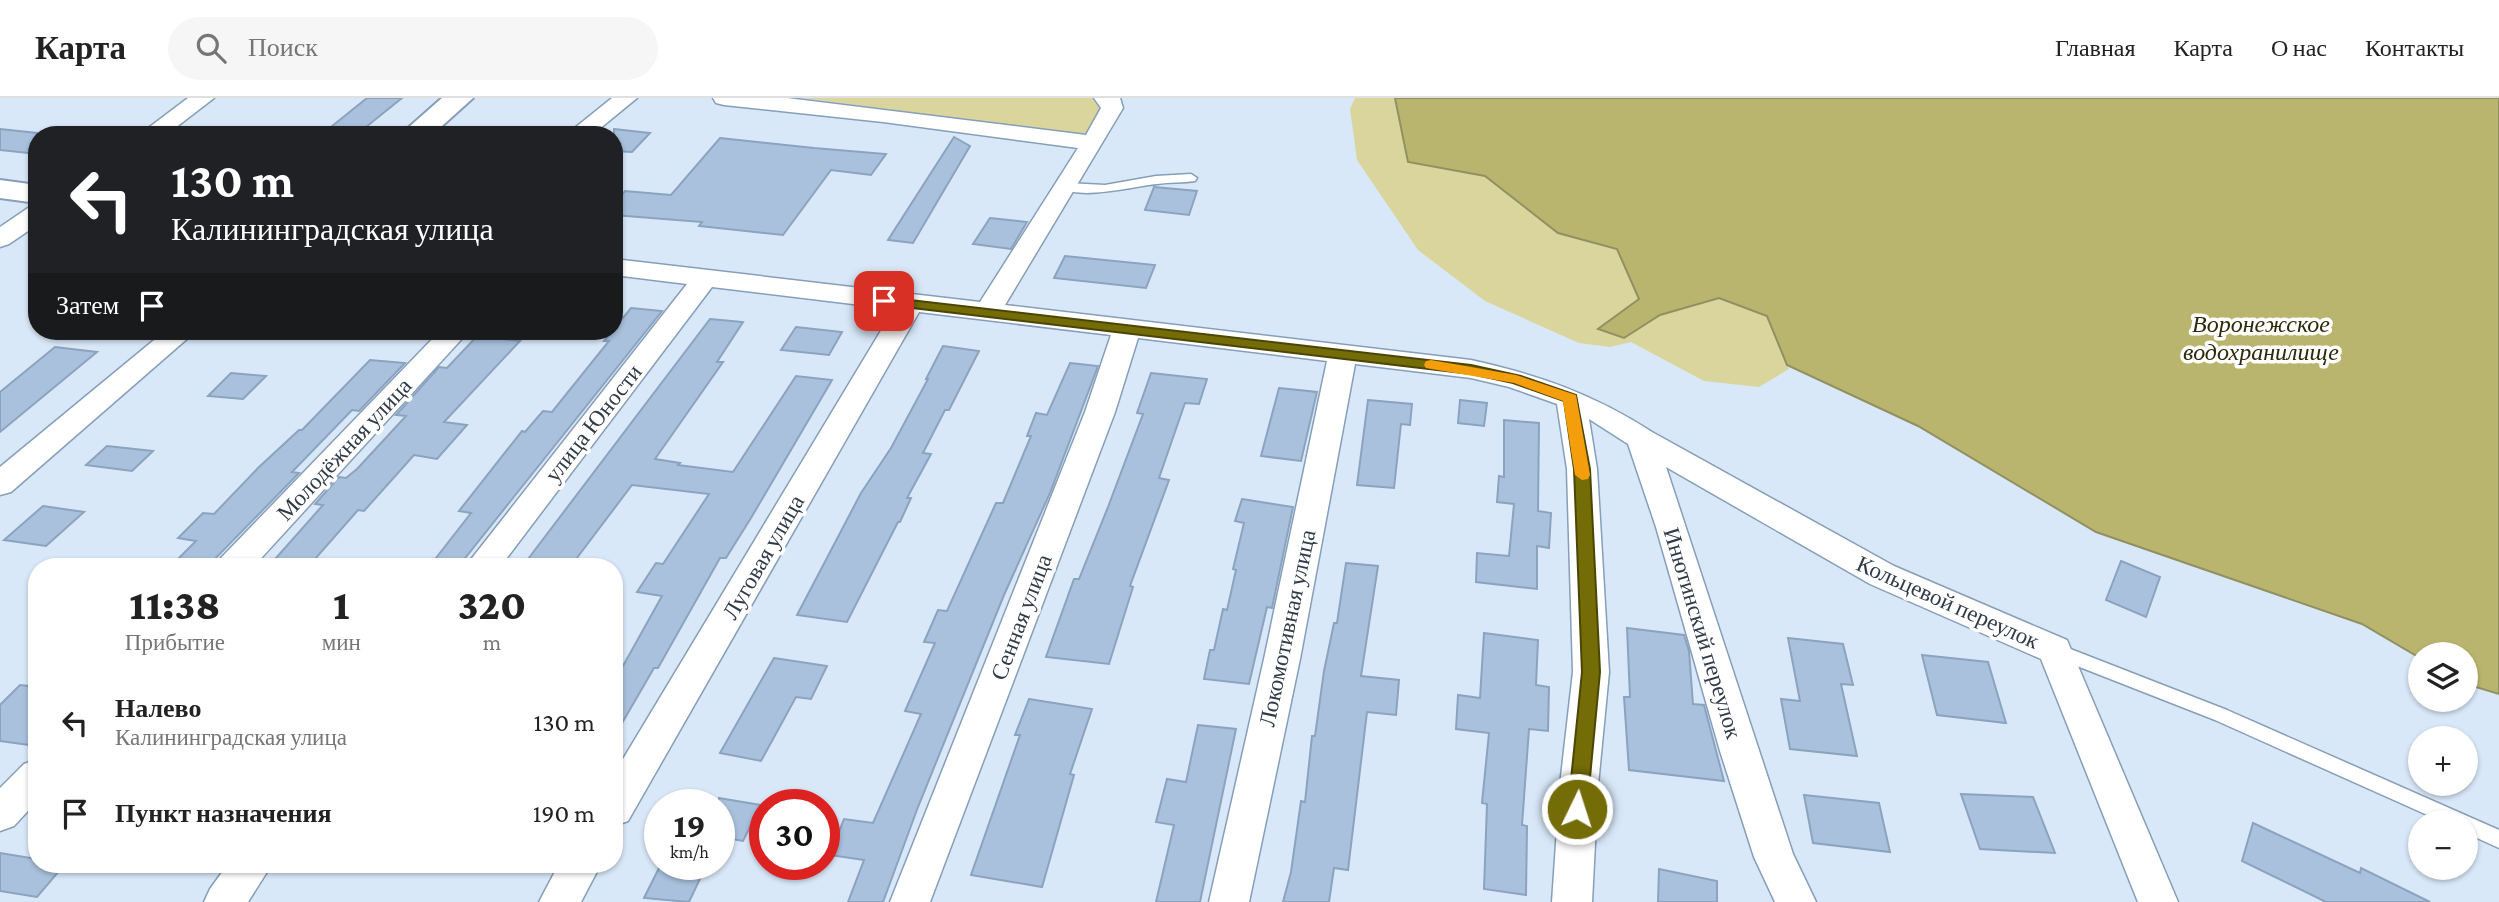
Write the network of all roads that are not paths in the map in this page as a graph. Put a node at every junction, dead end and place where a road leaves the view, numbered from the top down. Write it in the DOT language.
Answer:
graph roads {
  1 [pos="203,98"];
  2 [pos="459,98"];
  3 [pos="626,98"];
  4 [pos="724,98"];
  5 [pos="1105,98"];
  6 [pos="163,126"];
  7 [pos="425,126"];
  8 [pos="588,126"];
  9 [pos="1093,143"];
  10 [pos="1191,178"];
  11 [pos="1067,187"];
  12 [pos="0,189"];
  13 [pos="28,193"];
  14 [pos="28,219"];
  15 [pos="0,239"];
  16 [pos="623,268"];
  17 [pos="705,278"];
  18 [pos="910,304"];
  19 [pos="987,313"];
  20 [pos="1127,329"];
  21 [pos="171,340"];
  22 [pos="447,340"];
  23 [pos="1343,354"];
  24 [pos="1570,399"];
  25 [pos="1641,439"];
  26 [pos="0,484"];
  27 [pos="241,558"];
  28 [pos="489,558"];
  29 [pos="2055,650"];
  30 [pos="28,784"];
  31 [pos="623,794"];
  32 [pos="2435,810"];
  33 [pos="0,814"];
  34 [pos="2478,829"];
  35 [pos="2499,839"];
  36 [pos="246,873"];
  37 [pos="576,873"];
  38 [pos="223,902"];
  39 [pos="559,902"];
  40 [pos="910,902"];
  41 [pos="1229,902"];
  42 [pos="1572,902"];
  43 [pos="1796,902"];
  44 [pos="2158,902"];
  1 -- 6 [label="street"];
  2 -- 7 [label="main road"];
  3 -- 8 [label="street"];
  4 -- 9 [label="street"];
  5 -- 9 [label="street"];
  9 -- 11 [label="street"];
  10 -- 11 [label="lane"];
  11 -- 19 [label="street"];
  12 -- 13 [label="main road"];
  14 -- 15 [label="street"];
  16 -- 17 [label="street"];
  17 -- 18 [label="street"];
  17 -- 28 [label="street, улица Юности"];
  18 -- 19 [label="street"];
  18 -- 31 [label="street, Луговая улица"];
  19 -- 20 [label="street"];
  20 -- 23 [label="street"];
  20 -- 40 [label="street, Сенная улица"];
  21 -- 26 [label="street"];
  22 -- 27 [label="street, Молодёжная улица"];
  23 -- 24 [label="street"];
  23 -- 41 [label="street, Локомотивная улица"];
  24 -- 25 [label="street"];
  24 -- 42 [label="street"];
  25 -- 29 [label="street, Кольцевой переулок"];
  25 -- 43 [label="street, Инютинский переулок"];
  29 -- 32 [label="lane"];
  29 -- 44 [label="street, Кольцевой переулок"];
  30 -- 33 [label="street"];
  34 -- 35 [label="lane"];
  36 -- 38 [label="street"];
  37 -- 39 [label="street"];
}
